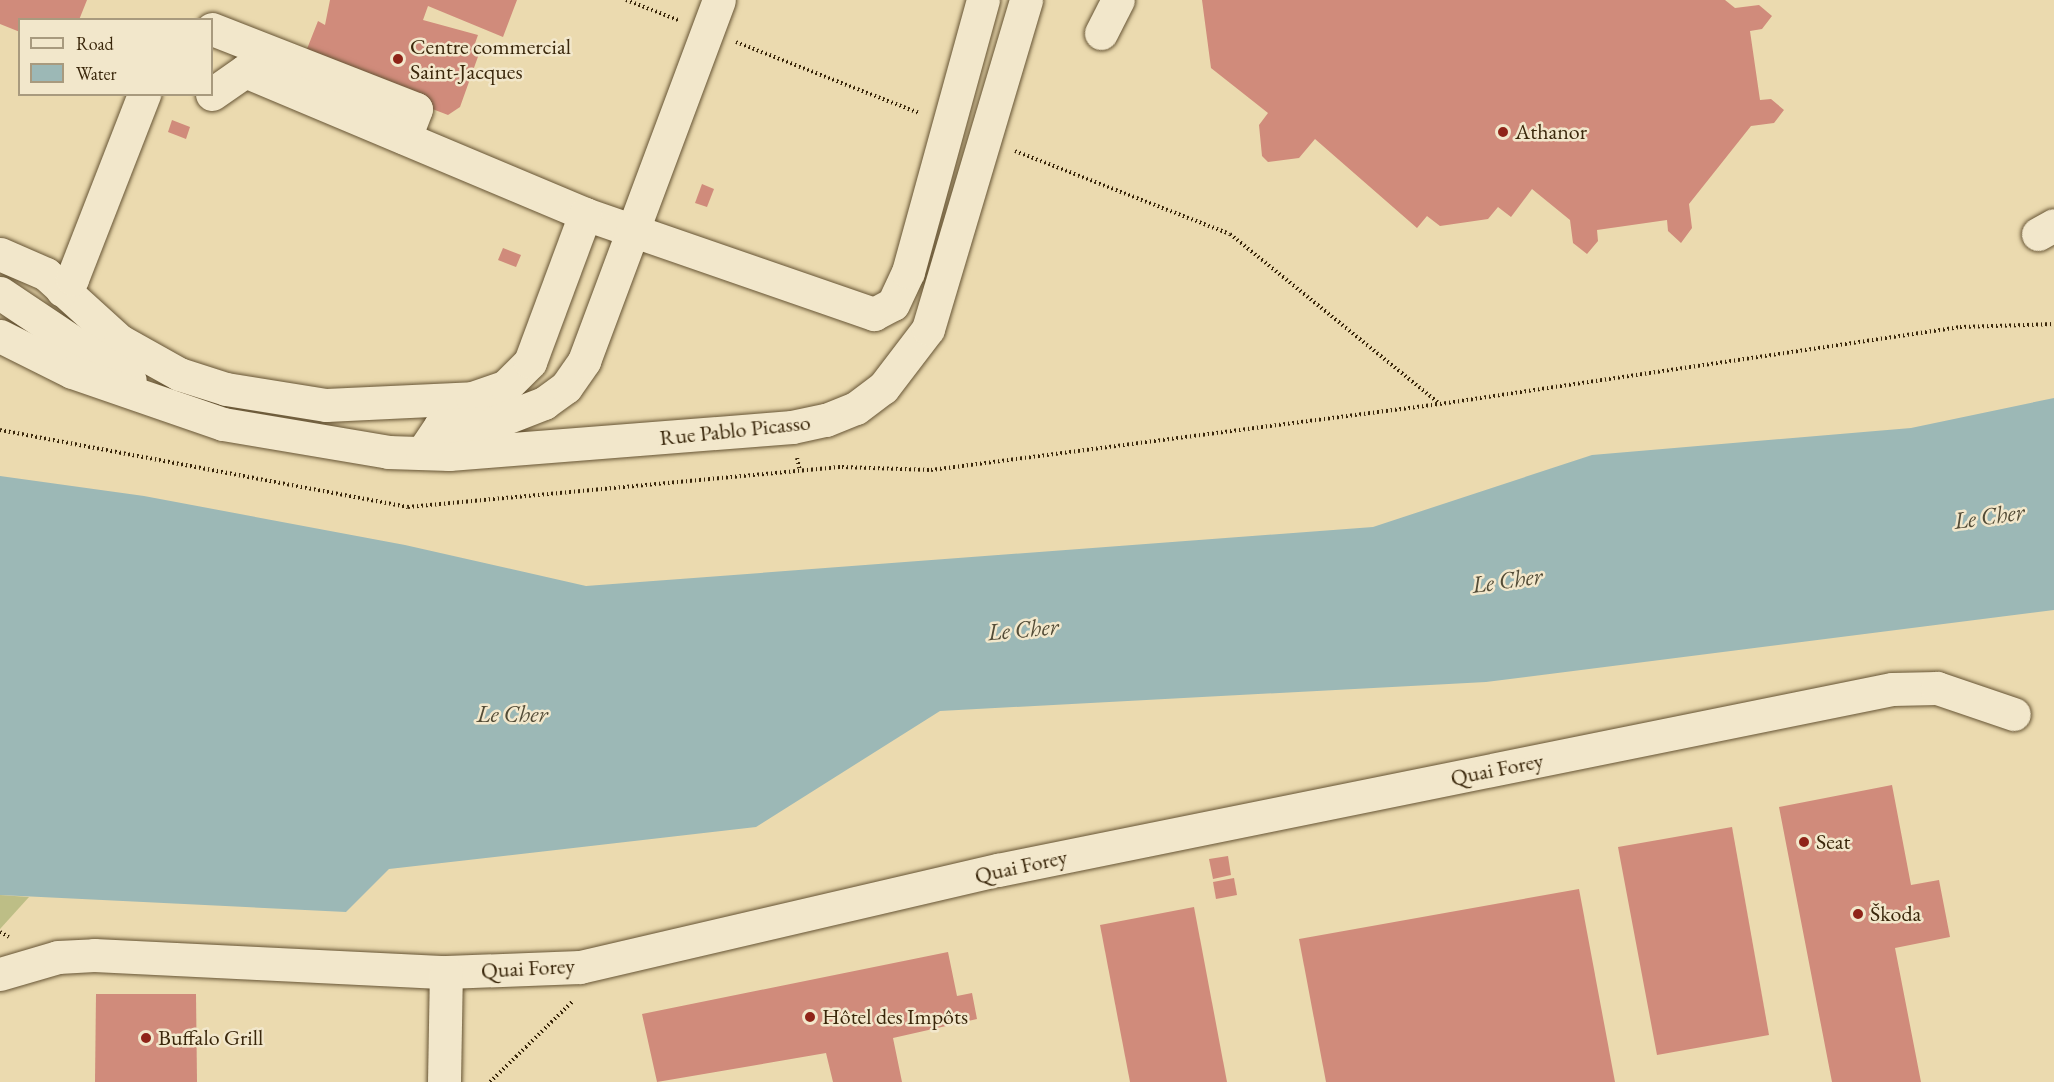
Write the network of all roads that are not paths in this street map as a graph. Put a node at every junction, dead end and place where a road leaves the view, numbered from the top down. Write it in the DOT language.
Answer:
graph roads {
  1 [pos="719,0"];
  2 [pos="983,0"];
  3 [pos="1026,0"];
  4 [pos="1118,0"];
  5 [pos="213,29"];
  6 [pos="1101,33"];
  7 [pos="213,93"];
  8 [pos="143,96"];
  9 [pos="405,138"];
  10 [pos="585,214"];
  11 [pos="633,232"];
  12 [pos="0,254"];
  13 [pos="62,290"];
  14 [pos="0,293"];
  15 [pos="0,336"];
  16 [pos="166,405"];
  17 [pos="422,453"];
  18 [pos="2014,714"];
  19 [pos="9,970"];
  20 [pos="446,972"];
  21 [pos="0,996"];
  22 [pos="444,1082"];
  1 -- 11 [label="street"];
  2 -- 11 [label="street"];
  3 -- 17 [label="street, Rue Pablo Picasso"];
  4 -- 6 [label="street"];
  5 -- 9 [label="street"];
  7 -- 9 [label="street"];
  8 -- 13 [label="street"];
  9 -- 10 [label="street"];
  10 -- 11 [label="street"];
  10 -- 13 [label="street"];
  11 -- 17 [label="street"];
  12 -- 13 [label="street"];
  14 -- 16 [label="street, Rue Pablo Picasso"];
  15 -- 16 [label="street, Rue Pablo Picasso"];
  16 -- 17 [label="street, Rue Pablo Picasso"];
  18 -- 20 [label="street, Quai Forey"];
  19 -- 20 [label="street, Quai Forey"];
  19 -- 21 [label="street"];
  20 -- 22 [label="street"];
}
